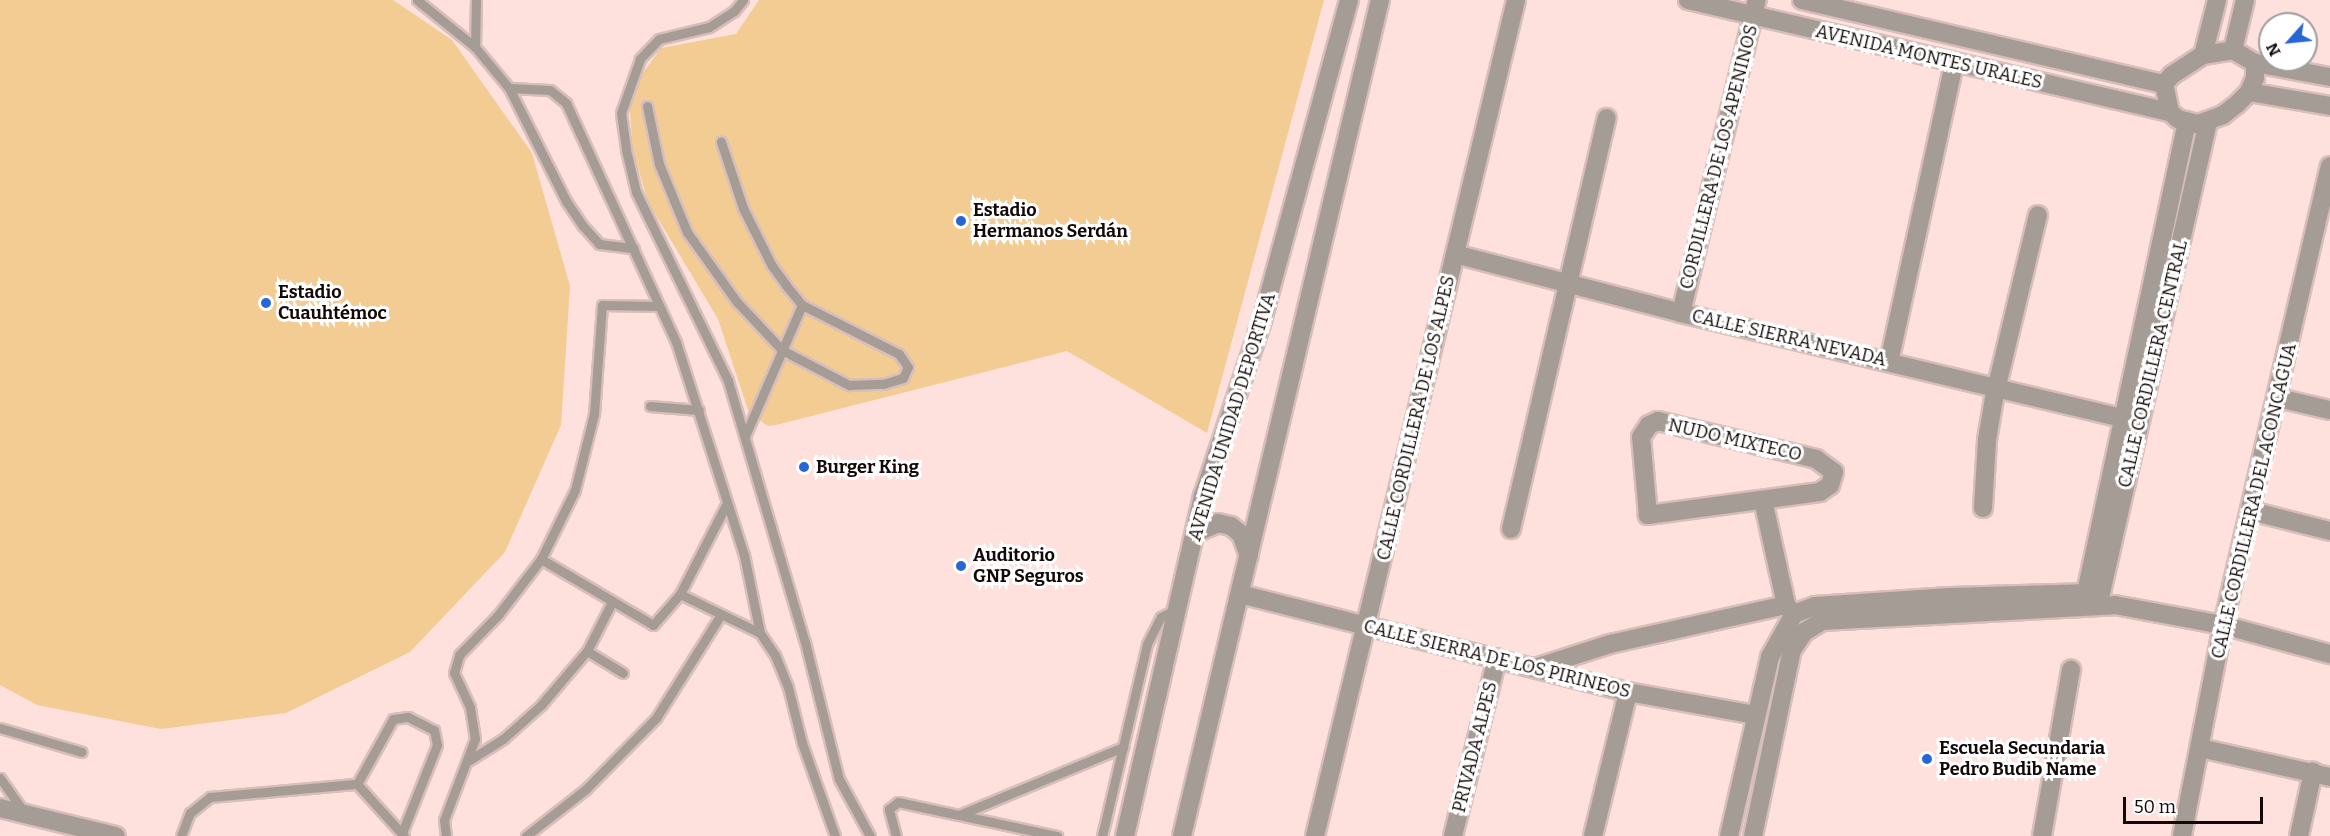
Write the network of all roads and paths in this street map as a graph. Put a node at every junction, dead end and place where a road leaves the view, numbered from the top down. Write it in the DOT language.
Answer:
graph roads {
  1 [pos="417,0"];
  2 [pos="476,0"];
  3 [pos="743,0"];
  4 [pos="1349,0"];
  5 [pos="1380,0"];
  6 [pos="1516,0"];
  7 [pos="1688,0"];
  8 [pos="1802,0"];
  9 [pos="2217,0"];
  10 [pos="2245,0"];
  11 [pos="1861,6"];
  12 [pos="1755,8"];
  13 [pos="1851,40"];
  14 [pos="475,47"];
  15 [pos="2233,50"];
  16 [pos="2203,55"];
  17 [pos="1954,63"];
  18 [pos="2255,63"];
  19 [pos="2330,77"];
  20 [pos="2164,84"];
  21 [pos="509,88"];
  22 [pos="2249,92"];
  23 [pos="647,106"];
  24 [pos="2330,106"];
  25 [pos="2170,112"];
  26 [pos="1607,118"];
  27 [pos="2208,122"];
  28 [pos="2187,123"];
  29 [pos="721,142"];
  30 [pos="2330,166"];
  31 [pos="2038,215"];
  32 [pos="2323,224"];
  33 [pos="634,248"];
  34 [pos="1455,254"];
  35 [pos="1569,284"];
  36 [pos="802,304"];
  37 [pos="658,306"];
  38 [pos="1681,313"];
  39 [pos="782,351"];
  40 [pos="1888,362"];
  41 [pos="1998,388"];
  42 [pos="2278,398"];
  43 [pos="650,405"];
  44 [pos="699,410"];
  45 [pos="2330,410"];
  46 [pos="2125,419"];
  47 [pos="745,436"];
  48 [pos="1763,500"];
  49 [pos="727,502"];
  50 [pos="1983,508"];
  51 [pos="2251,511"];
  52 [pos="1512,529"];
  53 [pos="2330,531"];
  54 [pos="1195,533"];
  55 [pos="1249,558"];
  56 [pos="541,559"];
  57 [pos="680,594"];
  58 [pos="1240,594"];
  59 [pos="2097,601"];
  60 [pos="612,602"];
  61 [pos="1177,609"];
  62 [pos="1790,610"];
  63 [pos="720,616"];
  64 [pos="2223,625"];
  65 [pos="1367,628"];
  66 [pos="1804,632"];
  67 [pos="760,633"];
  68 [pos="587,651"];
  69 [pos="2330,654"];
  70 [pos="1497,658"];
  71 [pos="1537,668"];
  72 [pos="2072,669"];
  73 [pos="623,673"];
  74 [pos="1628,692"];
  75 [pos="1756,715"];
  76 [pos="0,728"];
  77 [pos="1123,747"];
  78 [pos="2200,748"];
  79 [pos="82,752"];
  80 [pos="468,761"];
  81 [pos="2321,774"];
  82 [pos="0,778"];
  83 [pos="357,784"];
  84 [pos="0,808"];
  85 [pos="26,814"];
  86 [pos="958,815"];
  87 [pos="403,835"];
  88 [pos="116,836"];
  89 [pos="181,836"];
  90 [pos="446,836"];
  91 [pos="526,836"];
  92 [pos="835,836"];
  93 [pos="870,836"];
  94 [pos="896,836"];
  95 [pos="1057,836"];
  96 [pos="1102,836"];
  97 [pos="1125,836"];
  98 [pos="1182,836"];
  99 [pos="1315,836"];
  100 [pos="1453,836"];
  101 [pos="1593,836"];
  102 [pos="1729,836"];
  103 [pos="1753,836"];
  104 [pos="2043,836"];
  105 [pos="2182,836"];
  106 [pos="2300,836"];
  1 -- 14 [label="lane"];
  2 -- 14 [label="lane"];
  3 -- 47 [label="lane"];
  4 -- 54 [label="street, AVENIDA UNIDAD DEPORTIVA"];
  5 -- 55 [label="street"];
  6 -- 34 [label="street, CALLE CORDILLERA DE LOS ALPES"];
  7 -- 12 [label="street, AVENIDA MONTES URALES"];
  8 -- 11 [label="street, AVENIDA MONTES URALES"];
  9 -- 16 [label="street"];
  10 -- 15 [label="street"];
  11 -- 13 [label="street"];
  11 -- 20 [label="street, AVENIDA MONTES URALES"];
  12 -- 13 [label="street, AVENIDA MONTES URALES"];
  12 -- 38 [label="street, CORDILLERA DE LOS APENINOS"];
  13 -- 17 [label="street, AVENIDA MONTES URALES"];
  14 -- 21 [label="lane"];
  15 -- 16 [label="street"];
  15 -- 18 [label="street"];
  16 -- 20 [label="street"];
  17 -- 25 [label="street, AVENIDA MONTES URALES"];
  17 -- 40 [label="street"];
  18 -- 19 [label="street"];
  18 -- 22 [label="street"];
  20 -- 25 [label="street"];
  21 -- 33 [label="lane"];
  21 -- 33 [label="lane"];
  22 -- 24 [label="street"];
  22 -- 27 [label="street"];
  23 -- 39 [label="lane"];
  25 -- 28 [label="street"];
  26 -- 35 [label="street"];
  27 -- 28 [label="street"];
  27 -- 59 [label="street, CALLE CORDILLERA CENTRAL"];
  28 -- 46 [label="street, CALLE CORDILLERA CENTRAL"];
  29 -- 36 [label="lane"];
  30 -- 32 [label="street, CALLE CORDILLERA DEL ACONCAGUA"];
  31 -- 41 [label="street"];
  32 -- 42 [label="street, CALLE CORDILLERA DEL ACONCAGUA"];
  33 -- 37 [label="lane"];
  34 -- 35 [label="street, CALLE SIERRA NEVADA"];
  34 -- 65 [label="street, CALLE CORDILLERA DE LOS ALPES"];
  35 -- 38 [label="street, CALLE SIERRA NEVADA"];
  35 -- 52 [label="street"];
  36 -- 39 [label="lane"];
  36 -- 39 [label="lane"];
  37 -- 44 [label="lane"];
  37 -- 56 [label="lane"];
  38 -- 40 [label="street, CALLE SIERRA NEVADA"];
  39 -- 47 [label="lane"];
  40 -- 41 [label="street, CALLE SIERRA NEVADA"];
  41 -- 46 [label="street, CALLE SIERRA NEVADA"];
  41 -- 50 [label="street"];
  42 -- 45 [label="street"];
  42 -- 51 [label="street, CALLE CORDILLERA DEL ACONCAGUA"];
  43 -- 44 [label="lane"];
  44 -- 49 [label="lane"];
  46 -- 59 [label="street, CALLE CORDILLERA CENTRAL"];
  47 -- 93 [label="lane"];
  48 -- 48 [label="street, NUDO MIXTECO"];
  48 -- 62 [label="street"];
  49 -- 57 [label="lane"];
  49 -- 67 [label="lane"];
  51 -- 53 [label="street"];
  51 -- 64 [label="street, CALLE CORDILLERA DEL ACONCAGUA"];
  54 -- 55 [label="street"];
  54 -- 61 [label="street, AVENIDA UNIDAD DEPORTIVA"];
  55 -- 58 [label="street"];
  56 -- 60 [label="lane"];
  56 -- 80 [label="lane"];
  57 -- 60 [label="lane"];
  57 -- 63 [label="lane"];
  58 -- 65 [label="street, CALLE SIERRA DE LOS PIRINEOS"];
  58 -- 98 [label="street"];
  59 -- 62 [label="street"];
  59 -- 64 [label="street"];
  59 -- 66 [label="street"];
  60 -- 68 [label="lane"];
  61 -- 77 [label="lane"];
  61 -- 97 [label="street, AVENIDA UNIDAD DEPORTIVA"];
  62 -- 66 [label="street"];
  62 -- 71 [label="street"];
  62 -- 75 [label="street"];
  63 -- 67 [label="lane"];
  63 -- 91 [label="lane"];
  64 -- 69 [label="street"];
  64 -- 78 [label="street, CALLE CORDILLERA DEL ACONCAGUA"];
  65 -- 70 [label="street, CALLE SIERRA DE LOS PIRINEOS"];
  65 -- 99 [label="street, CALLE CORDILLERA DE LOS ALPES"];
  66 -- 103 [label="street"];
  67 -- 92 [label="lane"];
  68 -- 73 [label="lane"];
  68 -- 80 [label="lane"];
  70 -- 71 [label="street, CALLE SIERRA DE LOS PIRINEOS"];
  70 -- 100 [label="street, PRIVADA ALPES"];
  71 -- 74 [label="street, CALLE SIERRA DE LOS PIRINEOS"];
  72 -- 104 [label="street"];
  74 -- 75 [label="street, CALLE SIERRA DE LOS PIRINEOS"];
  74 -- 101 [label="street"];
  75 -- 102 [label="street"];
  76 -- 79 [label="lane"];
  77 -- 86 [label="lane"];
  77 -- 96 [label="lane"];
  78 -- 81 [label="street"];
  78 -- 105 [label="street, CALLE CORDILLERA DEL ACONCAGUA"];
  80 -- 90 [label="lane"];
  81 -- 106 [label="street"];
  82 -- 85 [label="lane"];
  83 -- 87 [label="lane"];
  83 -- 87 [label="lane"];
  83 -- 89 [label="lane"];
  84 -- 85 [label="street"];
  85 -- 88 [label="street"];
  86 -- 94 [label="lane"];
  86 -- 95 [label="lane"];
}
